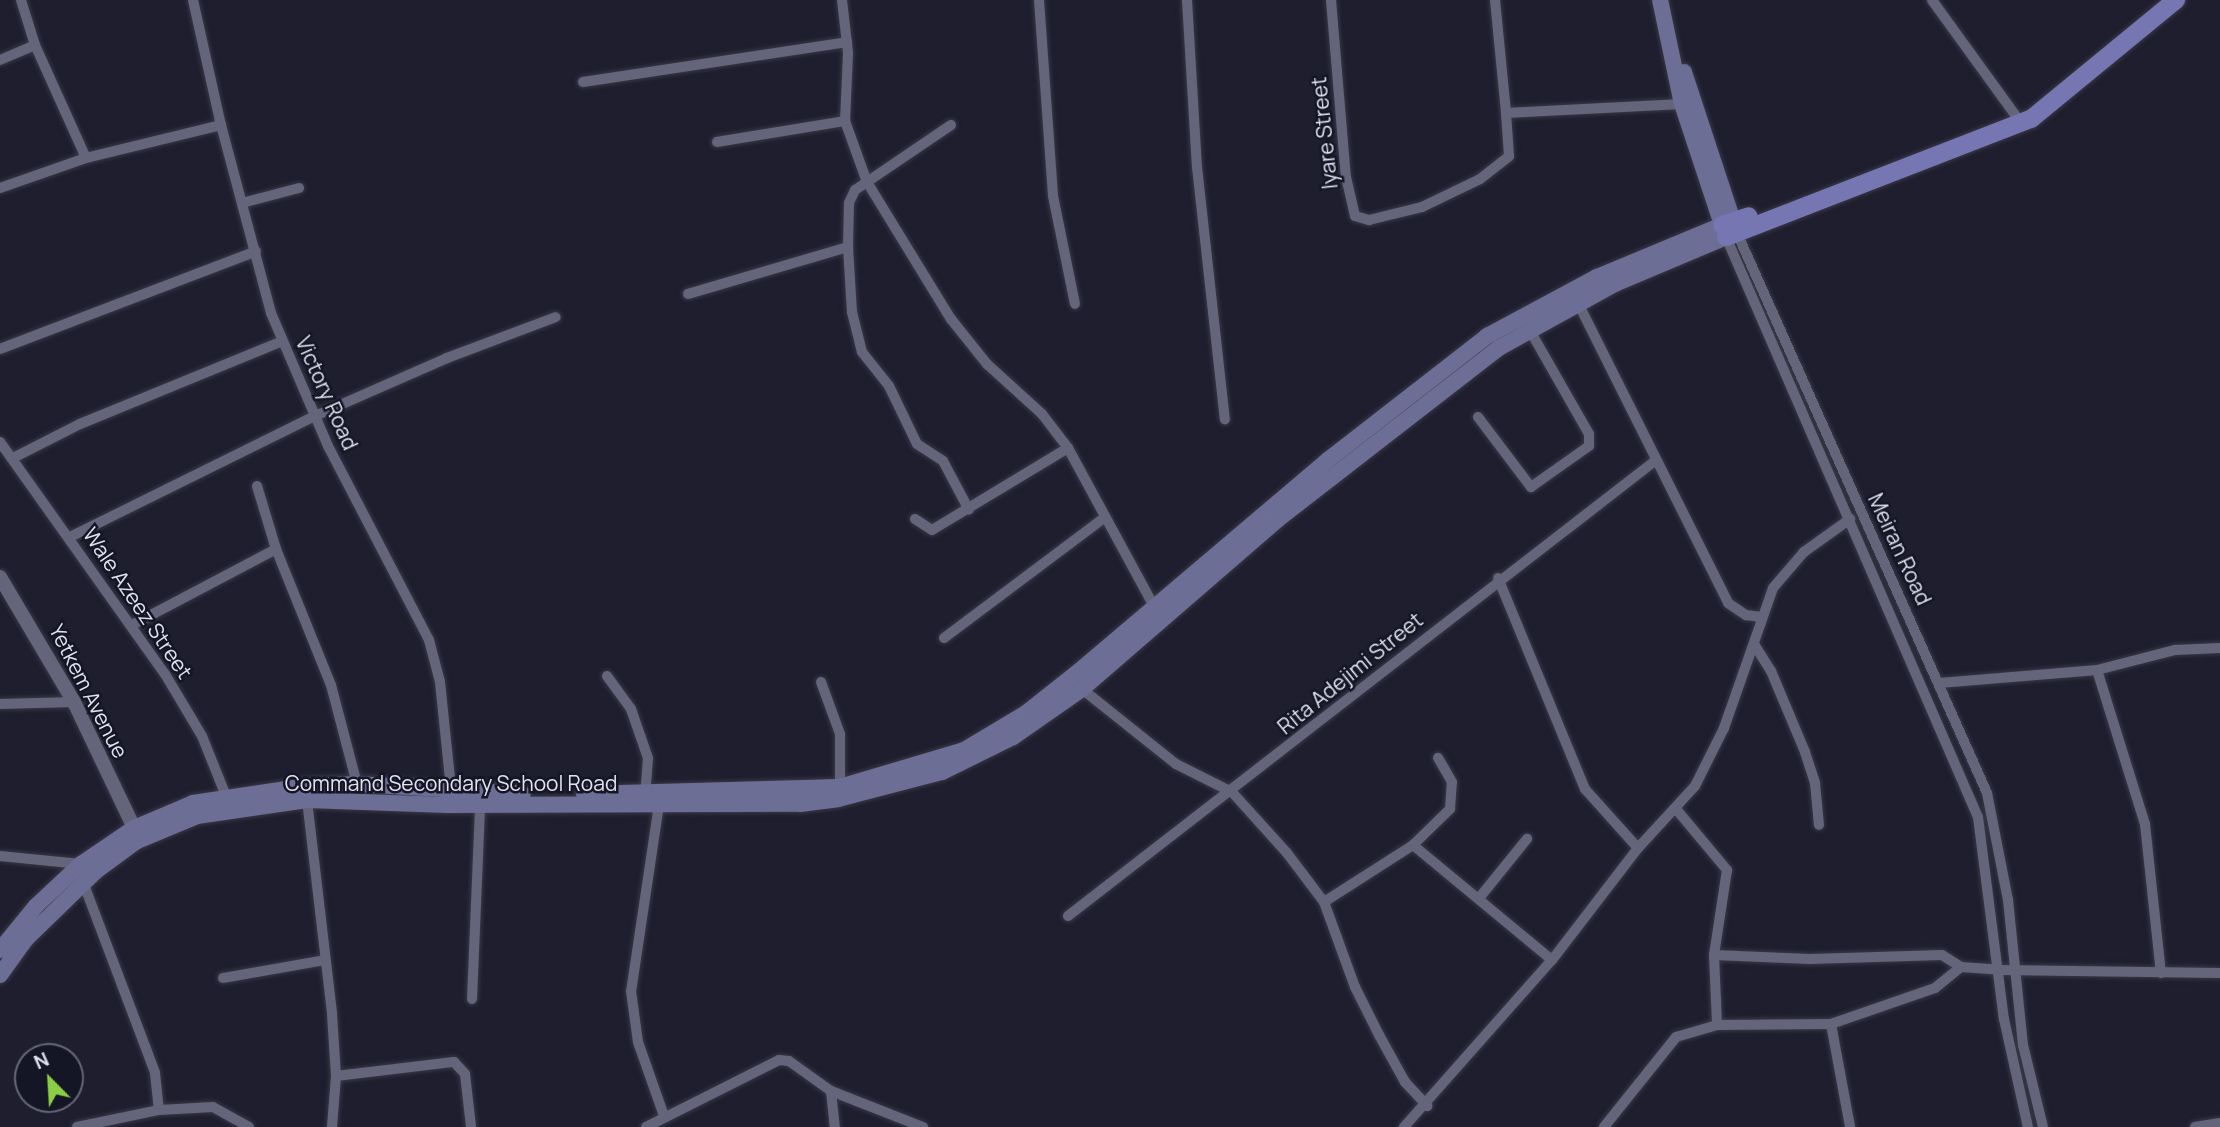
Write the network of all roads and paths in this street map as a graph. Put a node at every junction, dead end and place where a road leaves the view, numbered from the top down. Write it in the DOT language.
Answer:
graph roads {
  1 [pos="20,0"];
  2 [pos="193,0"];
  3 [pos="842,0"];
  4 [pos="1039,0"];
  5 [pos="1187,0"];
  6 [pos="1331,0"];
  7 [pos="1495,0"];
  8 [pos="1660,0"];
  9 [pos="1670,0"];
  10 [pos="1932,0"];
  11 [pos="2158,0"];
  12 [pos="2176,0"];
  13 [pos="847,42"];
  14 [pos="36,45"];
  15 [pos="0,60"];
  16 [pos="583,82"];
  17 [pos="1682,104"];
  18 [pos="1506,113"];
  19 [pos="2016,116"];
  20 [pos="845,121"];
  21 [pos="221,125"];
  22 [pos="951,125"];
  23 [pos="718,142"];
  24 [pos="1704,156"];
  25 [pos="86,159"];
  26 [pos="867,182"];
  27 [pos="0,188"];
  28 [pos="299,188"];
  29 [pos="242,203"];
  30 [pos="1730,229"];
  31 [pos="848,247"];
  32 [pos="256,251"];
  33 [pos="688,294"];
  34 [pos="1578,303"];
  35 [pos="1075,304"];
  36 [pos="1765,310"];
  37 [pos="556,317"];
  38 [pos="1530,329"];
  39 [pos="282,341"];
  40 [pos="0,349"];
  41 [pos="315,416"];
  42 [pos="1478,417"];
  43 [pos="1225,419"];
  44 [pos="0,442"];
  45 [pos="1068,448"];
  46 [pos="13,458"];
  47 [pos="1656,460"];
  48 [pos="257,486"];
  49 [pos="969,510"];
  50 [pos="1104,518"];
  51 [pos="915,519"];
  52 [pos="1850,519"];
  53 [pos="70,537"];
  54 [pos="276,549"];
  55 [pos="0,577"];
  56 [pos="1498,579"];
  57 [pos="17,599"];
  58 [pos="0,602"];
  59 [pos="1155,608"];
  60 [pos="1762,617"];
  61 [pos="132,625"];
  62 [pos="1142,628"];
  63 [pos="944,638"];
  64 [pos="1754,644"];
  65 [pos="2220,648"];
  66 [pos="2097,670"];
  67 [pos="607,676"];
  68 [pos="821,682"];
  69 [pos="1939,683"];
  70 [pos="1082,689"];
  71 [pos="74,702"];
  72 [pos="0,704"];
  73 [pos="1438,758"];
  74 [pos="357,784"];
  75 [pos="450,788"];
  76 [pos="1233,792"];
  77 [pos="839,793"];
  78 [pos="226,796"];
  79 [pos="798,797"];
  80 [pos="653,798"];
  81 [pos="307,800"];
  82 [pos="480,805"];
  83 [pos="1676,810"];
  84 [pos="1819,825"];
  85 [pos="134,828"];
  86 [pos="1527,839"];
  87 [pos="1413,845"];
  88 [pos="1638,848"];
  89 [pos="0,856"];
  90 [pos="81,863"];
  91 [pos="83,882"];
  92 [pos="1479,897"];
  93 [pos="1324,902"];
  94 [pos="1068,916"];
  95 [pos="0,950"];
  96 [pos="1714,954"];
  97 [pos="325,960"];
  98 [pos="1552,960"];
  99 [pos="1961,967"];
  100 [pos="2000,970"];
  101 [pos="2015,970"];
  102 [pos="2161,973"];
  103 [pos="2220,973"];
  104 [pos="0,975"];
  105 [pos="223,978"];
  106 [pos="472,999"];
  107 [pos="1831,1024"];
  108 [pos="1717,1025"];
  109 [pos="336,1076"];
  110 [pos="831,1091"];
  111 [pos="1427,1106"];
  112 [pos="159,1110"];
  113 [pos="664,1116"];
  114 [pos="2220,1123"];
  115 [pos="77,1127"];
  116 [pos="249,1127"];
  117 [pos="332,1127"];
  118 [pos="471,1127"];
  119 [pos="646,1127"];
  120 [pos="835,1127"];
  121 [pos="923,1127"];
  122 [pos="1404,1127"];
  123 [pos="1604,1127"];
  124 [pos="1850,1127"];
  125 [pos="2028,1127"];
  126 [pos="2043,1127"];
  127 [pos="2194,1127"];
  1 -- 14 [label="street"];
  2 -- 21 [label="street, Victory Road"];
  3 -- 13 [label="street"];
  4 -- 35 [label="street"];
  5 -- 43 [label="street"];
  6 -- 18 [label="street, Iyare Street"];
  7 -- 18 [label="street"];
  8 -- 17 [label="main road, Meiran Road"];
  9 -- 24 [label="main road, Meiran Road"];
  10 -- 19 [label="street"];
  11 -- 19 [label="main road"];
  12 -- 30 [label="main road"];
  13 -- 16 [label="street"];
  13 -- 20 [label="street"];
  14 -- 15 [label="street"];
  14 -- 25 [label="street"];
  17 -- 18 [label="street"];
  17 -- 24 [label="main road, Meiran Road"];
  19 -- 30 [label="main road"];
  20 -- 23 [label="street"];
  20 -- 26 [label="street"];
  21 -- 25 [label="street"];
  21 -- 29 [label="street, Victory Road"];
  22 -- 26 [label="street"];
  24 -- 30 [label="main road, Meiran Road"];
  25 -- 27 [label="street"];
  26 -- 31 [label="street"];
  26 -- 45 [label="street"];
  28 -- 29 [label="street"];
  29 -- 32 [label="street, Victory Road"];
  30 -- 34 [label="main road"];
  30 -- 36 [label="street, Meiran Road"];
  30 -- 59 [label="main road"];
  31 -- 33 [label="street"];
  31 -- 49 [label="street"];
  32 -- 39 [label="street, Victory Road"];
  32 -- 40 [label="street"];
  34 -- 38 [label="main road"];
  34 -- 47 [label="street"];
  36 -- 52 [label="street, Meiran Road"];
  36 -- 69 [label="street, Meiran Road"];
  37 -- 41 [label="street"];
  38 -- 42 [label="street"];
  38 -- 62 [label="main road"];
  39 -- 41 [label="street, Victory Road"];
  39 -- 46 [label="street"];
  41 -- 53 [label="street"];
  41 -- 75 [label="street, Victory Road"];
  44 -- 46 [label="street, Wale Azeez Street"];
  45 -- 49 [label="street"];
  45 -- 50 [label="street"];
  46 -- 53 [label="street, Wale Azeez Street"];
  47 -- 56 [label="street, Rita Adejimi Street"];
  47 -- 60 [label="street"];
  48 -- 54 [label="street"];
  49 -- 51 [label="street"];
  50 -- 59 [label="street"];
  50 -- 63 [label="street"];
  52 -- 60 [label="street"];
  52 -- 100 [label="street, Meiran Road"];
  53 -- 61 [label="street, Wale Azeez Street"];
  54 -- 61 [label="street"];
  54 -- 74 [label="street"];
  55 -- 57 [label="street, Yetkem Avenue"];
  56 -- 76 [label="street, Rita Adejimi Street"];
  56 -- 88 [label="street"];
  57 -- 58 [label="street"];
  57 -- 71 [label="street, Yetkem Avenue"];
  59 -- 62 [label="main road"];
  60 -- 64 [label="street"];
  61 -- 78 [label="street, Wale Azeez Street"];
  62 -- 70 [label="main road"];
  62 -- 77 [label="main road"];
  64 -- 83 [label="street"];
  64 -- 84 [label="street"];
  65 -- 66 [label="street"];
  66 -- 69 [label="street"];
  66 -- 102 [label="street"];
  67 -- 80 [label="street"];
  68 -- 77 [label="street"];
  69 -- 101 [label="street, Meiran Road"];
  70 -- 76 [label="street"];
  70 -- 77 [label="main road"];
  71 -- 72 [label="street"];
  71 -- 85 [label="street, Yetkem Avenue"];
  73 -- 87 [label="street"];
  74 -- 75 [label="main road, Command Secondary School Road"];
  74 -- 78 [label="main road, Command Secondary School Road"];
  75 -- 80 [label="main road, Command Secondary School Road"];
  76 -- 93 [label="street"];
  76 -- 94 [label="street, Rita Adejimi Street"];
  77 -- 79 [label="main road, Command Secondary School Road"];
  77 -- 79 [label="main road, Command Secondary School Road"];
  78 -- 85 [label="main road, Command Secondary School Road"];
  79 -- 80 [label="main road, Command Secondary School Road"];
  80 -- 82 [label="main road, Command Secondary School Road"];
  80 -- 113 [label="street"];
  81 -- 82 [label="main road, Command Secondary School Road"];
  81 -- 91 [label="main road, Command Secondary School Road"];
  81 -- 97 [label="street"];
  82 -- 106 [label="street"];
  83 -- 88 [label="street"];
  83 -- 96 [label="street"];
  85 -- 90 [label="main road, Command Secondary School Road"];
  86 -- 92 [label="street"];
  87 -- 92 [label="street"];
  87 -- 93 [label="street"];
  88 -- 98 [label="street"];
  89 -- 90 [label="street"];
  90 -- 95 [label="main road, Command Secondary School Road"];
  91 -- 104 [label="main road, Command Secondary School Road"];
  91 -- 112 [label="street"];
  92 -- 98 [label="street"];
  93 -- 111 [label="street"];
  96 -- 99 [label="street"];
  96 -- 108 [label="street"];
  97 -- 105 [label="street"];
  97 -- 109 [label="street"];
  98 -- 111 [label="street"];
  99 -- 100 [label="street"];
  99 -- 107 [label="street"];
  100 -- 101 [label="street"];
  100 -- 125 [label="street, Meiran Road"];
  101 -- 102 [label="street"];
  101 -- 126 [label="street, Meiran Road"];
  102 -- 103 [label="street"];
  107 -- 108 [label="street"];
  107 -- 124 [label="street"];
  108 -- 123 [label="street"];
  109 -- 117 [label="street"];
  109 -- 118 [label="street"];
  110 -- 113 [label="street"];
  110 -- 120 [label="street"];
  110 -- 121 [label="street"];
  111 -- 122 [label="street"];
  112 -- 115 [label="street"];
  112 -- 116 [label="street"];
  113 -- 119 [label="street"];
  114 -- 127 [label="street"];
}
